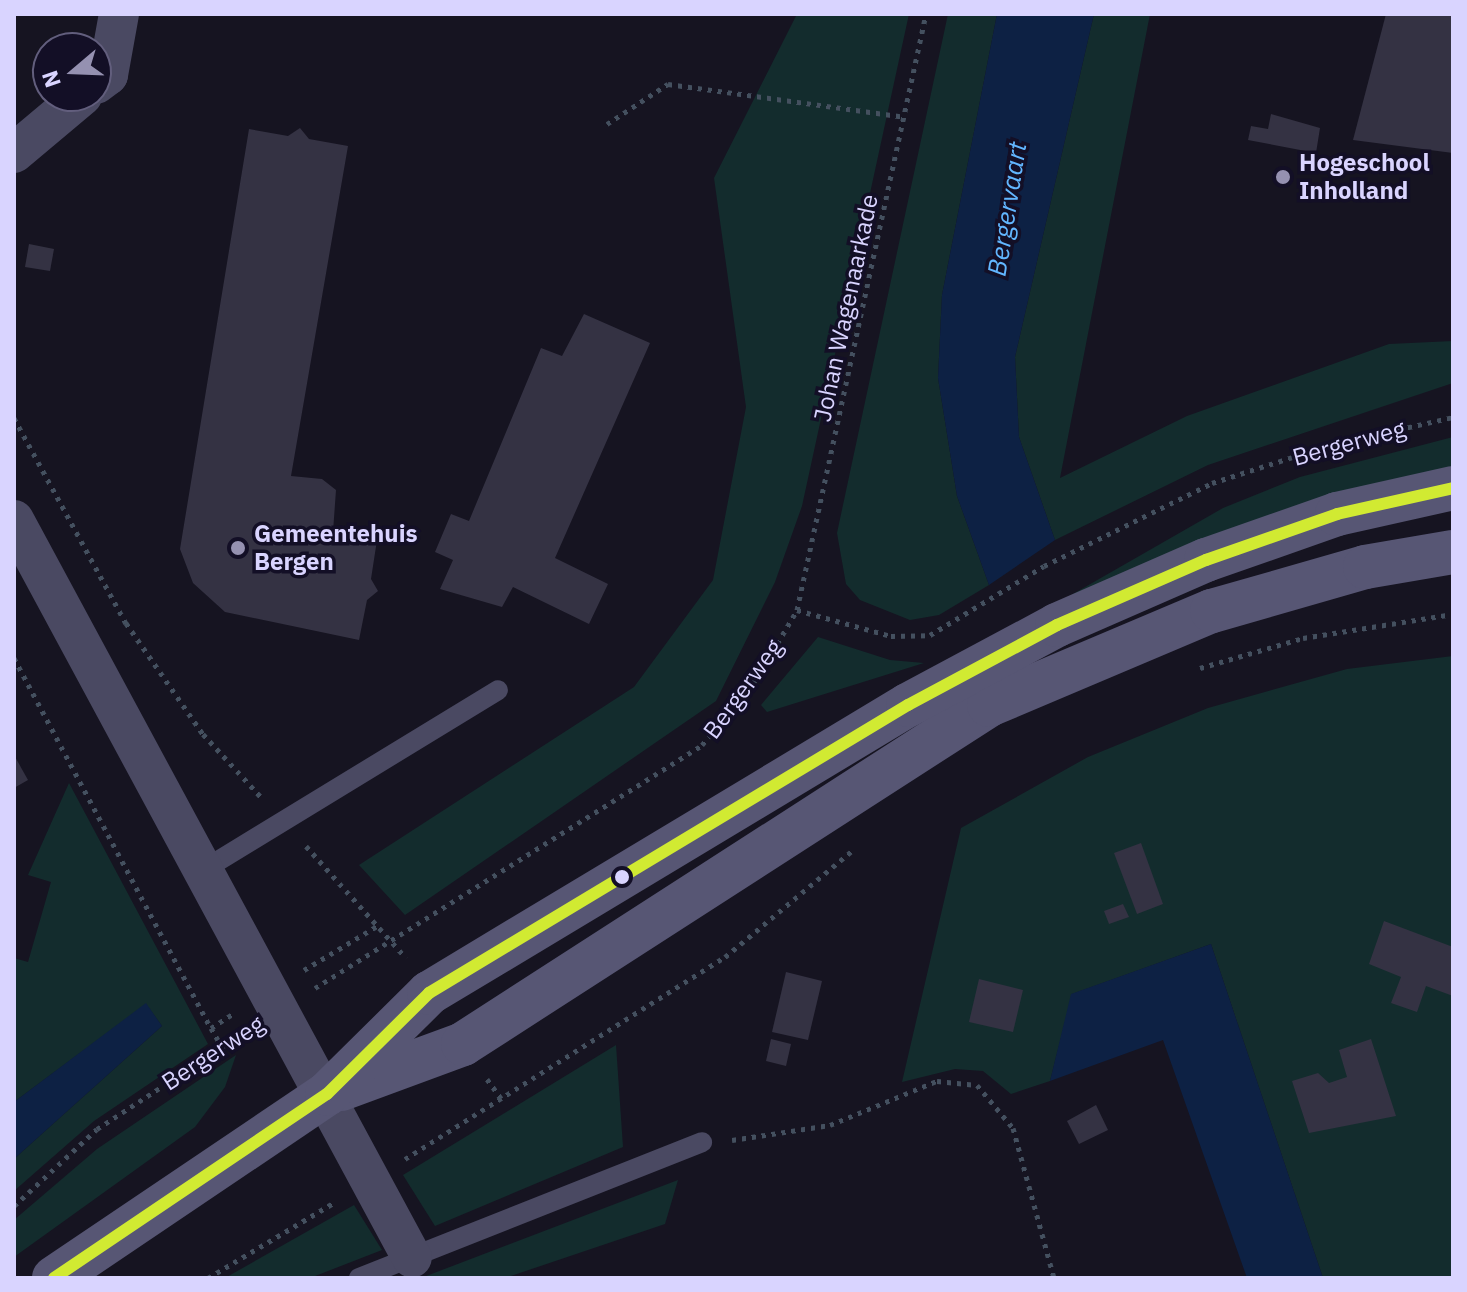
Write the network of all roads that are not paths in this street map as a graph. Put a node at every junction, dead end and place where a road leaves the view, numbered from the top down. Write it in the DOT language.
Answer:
graph roads {
  1 [pos="119,14"];
  2 [pos="112,53"];
  3 [pos="63,112"];
  4 [pos="14,153"];
  5 [pos="1453,488"];
  6 [pos="14,520"];
  7 [pos="1453,552"];
  8 [pos="498,690"];
  9 [pos="200,872"];
  10 [pos="327,1094"];
  11 [pos="702,1142"];
  12 [pos="412,1258"];
  13 [pos="54,1278"];
  14 [pos="359,1278"];
  1 -- 2 [label="street"];
  3 -- 4 [label="street"];
  5 -- 10 [label="main road"];
  6 -- 9 [label="street"];
  7 -- 10 [label="main road"];
  8 -- 9 [label="lane"];
  9 -- 10 [label="street"];
  10 -- 12 [label="street"];
  10 -- 13 [label="main road"];
  11 -- 12 [label="lane"];
  12 -- 14 [label="lane"];
}
